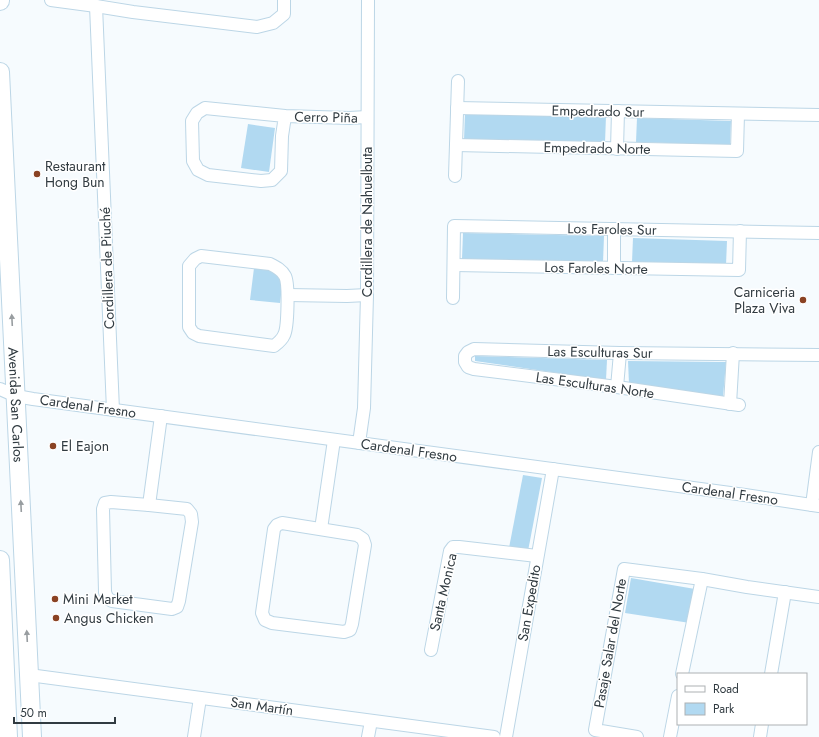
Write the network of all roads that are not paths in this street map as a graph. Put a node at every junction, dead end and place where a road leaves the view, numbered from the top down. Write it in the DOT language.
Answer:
graph roads {
  1 [pos="57,0"];
  2 [pos="284,0"];
  3 [pos="368,0"];
  4 [pos="96,6"];
  5 [pos="133,6"];
  6 [pos="0,72"];
  7 [pos="458,81"];
  8 [pos="457,108"];
  9 [pos="618,111"];
  10 [pos="738,114"];
  11 [pos="819,115"];
  12 [pos="285,116"];
  13 [pos="367,117"];
  14 [pos="456,145"];
  15 [pos="617,148"];
  16 [pos="456,176"];
  17 [pos="614,229"];
  18 [pos="740,231"];
  19 [pos="819,233"];
  20 [pos="454,265"];
  21 [pos="614,268"];
  22 [pos="288,295"];
  23 [pos="367,295"];
  24 [pos="453,298"];
  25 [pos="468,352"];
  26 [pos="620,352"];
  27 [pos="733,353"];
  28 [pos="819,354"];
  29 [pos="617,387"];
  30 [pos="8,392"];
  31 [pos="113,410"];
  32 [pos="161,416"];
  33 [pos="334,440"];
  34 [pos="360,443"];
  35 [pos="819,452"];
  36 [pos="553,469"];
  37 [pos="150,505"];
  38 [pos="816,506"];
  39 [pos="321,529"];
  40 [pos="537,556"];
  41 [pos="0,560"];
  42 [pos="702,579"];
  43 [pos="1,590"];
  44 [pos="785,592"];
  45 [pos="819,597"];
  46 [pos="431,650"];
  47 [pos="682,673"];
  48 [pos="771,673"];
  49 [pos="29,675"];
  50 [pos="3,678"];
  51 [pos="200,698"];
  52 [pos="677,701"];
  53 [pos="371,720"];
  54 [pos="762,725"];
  55 [pos="8,737"];
  56 [pos="32,737"];
  57 [pos="194,737"];
  58 [pos="368,737"];
  59 [pos="494,737"];
  60 [pos="506,737"];
  61 [pos="637,737"];
  62 [pos="670,737"];
  63 [pos="760,737"];
  1 -- 4 [label="street"];
  2 -- 5 [label="street"];
  3 -- 13 [label="street, Cordillera de Nahuelbuta"];
  4 -- 5 [label="street"];
  4 -- 31 [label="street, Cordillera de Piuché"];
  30 -- 6 [label="main road, Avenida San Carlos, one-way"];
  7 -- 8 [label="street"];
  8 -- 9 [label="street, Empedrado Sur"];
  8 -- 14 [label="street"];
  9 -- 10 [label="street, Empedrado Sur"];
  9 -- 15 [label="street"];
  10 -- 11 [label="street, Empedrado Sur"];
  10 -- 15 [label="street, Empedrado Norte"];
  12 -- 12 [label="street, Cerro Piña"];
  12 -- 13 [label="street, Cerro Piña"];
  13 -- 23 [label="street, Cordillera de Nahuelbuta"];
  14 -- 15 [label="street, Empedrado Norte"];
  14 -- 16 [label="street"];
  17 -- 18 [label="street, Los Faroles Sur"];
  17 -- 20 [label="street, Los Faroles Sur"];
  17 -- 21 [label="street"];
  18 -- 19 [label="street, Los Faroles Sur"];
  18 -- 21 [label="street, Los Faroles Norte"];
  20 -- 21 [label="street, Los Faroles Norte"];
  20 -- 24 [label="street"];
  22 -- 22 [label="street"];
  22 -- 23 [label="street"];
  23 -- 34 [label="street, Cordillera de Nahuelbuta"];
  25 -- 26 [label="street, Las Esculturas Sur"];
  25 -- 29 [label="street, Las Esculturas Norte"];
  26 -- 27 [label="street, Las Esculturas Sur"];
  26 -- 29 [label="street"];
  27 -- 28 [label="street, Las Esculturas Sur"];
  27 -- 29 [label="street, Las Esculturas Norte"];
  30 -- 31 [label="street, Cardenal Fresno"];
  49 -- 30 [label="main road, Avenida San Carlos, one-way"];
  31 -- 32 [label="street, Cardenal Fresno"];
  32 -- 33 [label="street, Cardenal Fresno"];
  32 -- 37 [label="street"];
  33 -- 34 [label="street, Cardenal Fresno"];
  33 -- 39 [label="street"];
  34 -- 36 [label="street, Cardenal Fresno"];
  35 -- 38 [label="street"];
  36 -- 38 [label="street, Cardenal Fresno"];
  36 -- 40 [label="street, San Expedito"];
  37 -- 37 [label="street"];
  39 -- 39 [label="street"];
  40 -- 46 [label="street, Santa Monica"];
  40 -- 60 [label="street, San Expedito"];
  41 -- 43 [label="main road"];
  42 -- 44 [label="street, Pasaje Salar del Norte"];
  42 -- 47 [label="street"];
  42 -- 61 [label="street, Pasaje Salar del Norte"];
  43 -- 50 [label="main road"];
  44 -- 45 [label="street, Pasaje Salar del Norte"];
  44 -- 48 [label="street"];
  49 -- 51 [label="street, San Martín"];
  49 -- 56 [label="main road, Avenida San Carlos"];
  50 -- 55 [label="main road"];
  51 -- 53 [label="street, San Martín"];
  51 -- 57 [label="street"];
  52 -- 62 [label="street"];
  53 -- 58 [label="street"];
  53 -- 59 [label="street, San Martín"];
  54 -- 63 [label="street"];
}
